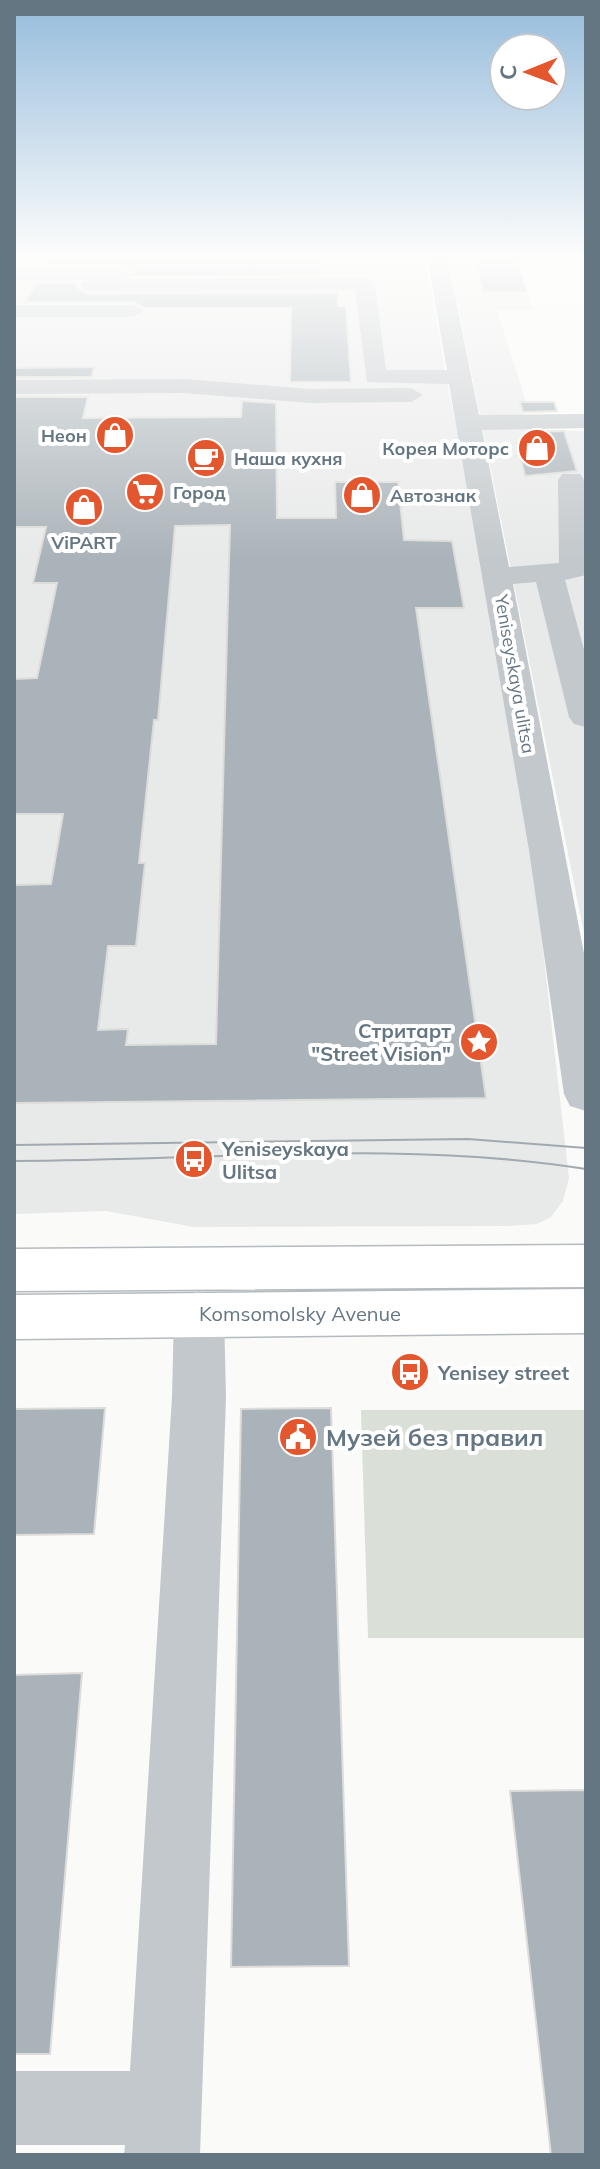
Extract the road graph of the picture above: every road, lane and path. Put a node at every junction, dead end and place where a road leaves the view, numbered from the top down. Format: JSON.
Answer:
{"nodes":[{"id":1,"x":373,"y":357,"type":"edge"},
{"id":2,"x":456,"y":357,"type":"edge"},
{"id":3,"x":462,"y":386,"type":"junction"},
{"id":4,"x":14,"y":387,"type":"edge"},
{"id":5,"x":310,"y":396,"type":"junction"},
{"id":6,"x":14,"y":406,"type":"edge"},
{"id":7,"x":586,"y":421,"type":"edge"},
{"id":8,"x":469,"y":423,"type":"junction"},
{"id":9,"x":571,"y":480,"type":"dead end"},
{"id":10,"x":549,"y":575,"type":"junction"},
{"id":11,"x":498,"y":576,"type":"junction"},
{"id":12,"x":586,"y":717,"type":"edge"},
{"id":13,"x":578,"y":996,"type":"edge"},
{"id":14,"x":586,"y":1094,"type":"edge"},
{"id":15,"x":586,"y":1266,"type":"edge"},
{"id":16,"x":14,"y":1270,"type":"edge"},
{"id":17,"x":586,"y":1311,"type":"edge"},
{"id":18,"x":199,"y":1313,"type":"junction"},
{"id":19,"x":14,"y":1317,"type":"edge"},
{"id":20,"x":14,"y":2108,"type":"edge"},
{"id":21,"x":163,"y":2131,"type":"edge"}],
"edges":[{"from":1,"to":3,"type":"street"},
{"from":2,"to":3,"type":"street","name":"Yeniseyskaya ulitsa"},
{"from":3,"to":5,"type":"street"},
{"from":3,"to":8,"type":"street","name":"Yeniseyskaya ulitsa"},
{"from":4,"to":5,"type":"street"},
{"from":5,"to":6,"type":"street"},
{"from":7,"to":8,"type":"street"},
{"from":8,"to":11,"type":"street","name":"Yeniseyskaya ulitsa"},
{"from":9,"to":10,"type":"street"},
{"from":10,"to":11,"type":"street"},
{"from":10,"to":12,"type":"street"},
{"from":11,"to":13,"type":"street","name":"Yeniseyskaya ulitsa"},
{"from":13,"to":14,"type":"street","name":"Yeniseyskaya ulitsa"},
{"from":15,"to":16,"type":"main road"},
{"from":17,"to":18,"type":"main road","name":"Komsomolsky Avenue"},
{"from":18,"to":19,"type":"main road","name":"Komsomolsky Avenue"},
{"from":18,"to":21,"type":"street"},
{"from":20,"to":21,"type":"street"}]}
